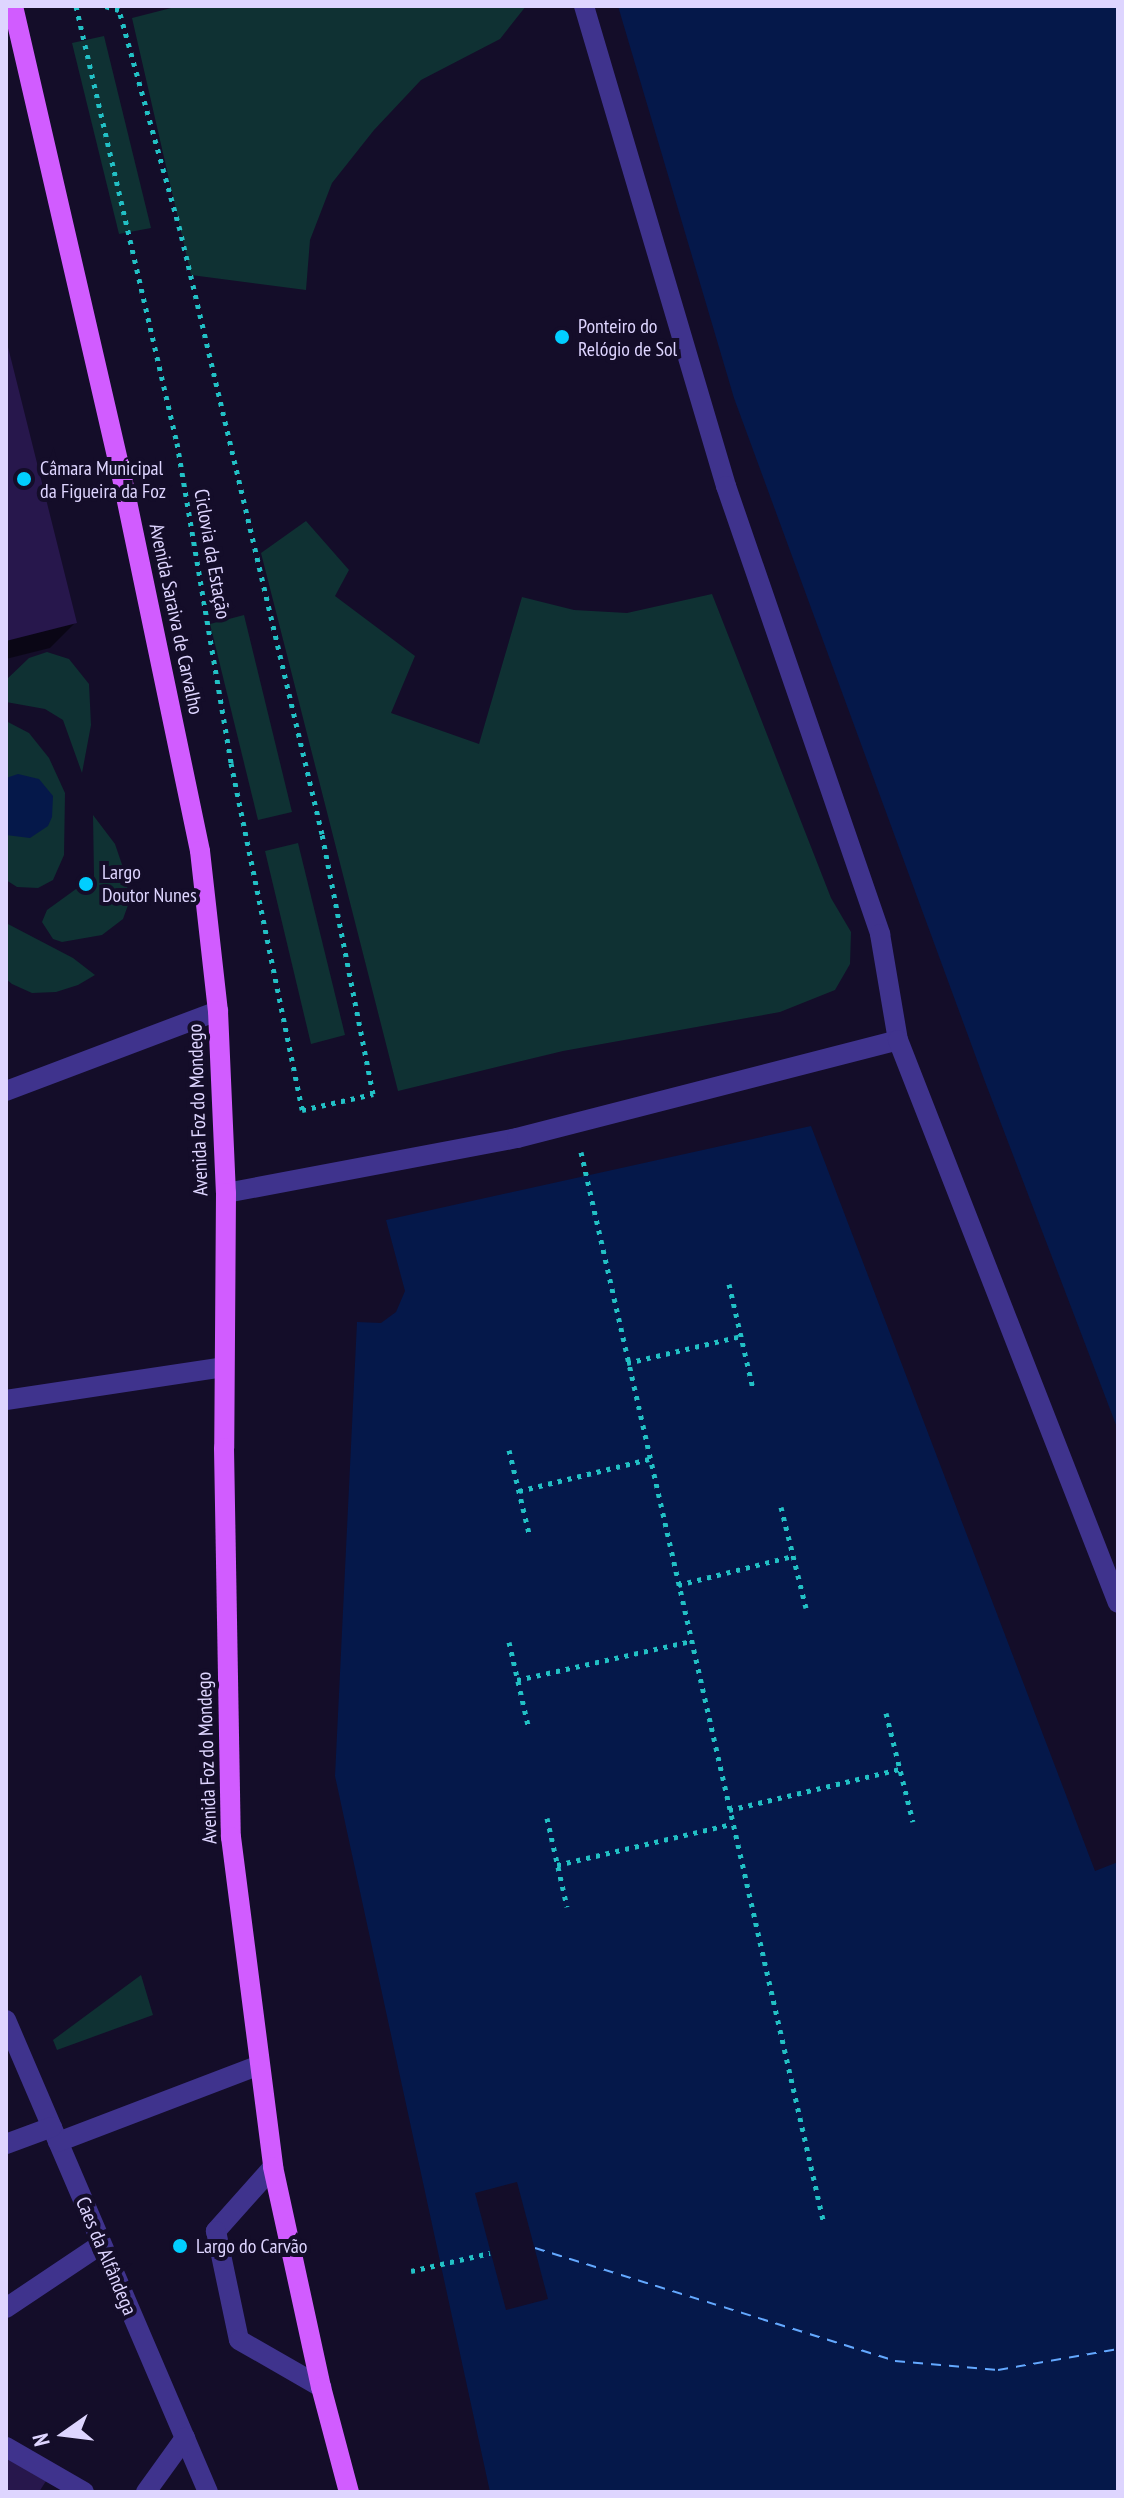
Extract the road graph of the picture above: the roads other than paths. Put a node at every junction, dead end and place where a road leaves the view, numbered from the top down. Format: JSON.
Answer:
{"nodes":[{"id":1,"x":13,"y":6,"type":"edge"},
{"id":2,"x":584,"y":6,"type":"edge"},
{"id":3,"x":218,"y":1011,"type":"junction"},
{"id":4,"x":898,"y":1040,"type":"junction"},
{"id":5,"x":6,"y":1091,"type":"edge"},
{"id":6,"x":226,"y":1193,"type":"junction"},
{"id":7,"x":224,"y":1367,"type":"junction"},
{"id":8,"x":6,"y":1400,"type":"edge"},
{"id":9,"x":1118,"y":1603,"type":"edge"},
{"id":10,"x":6,"y":2020,"type":"edge"},
{"id":11,"x":257,"y":2066,"type":"junction"},
{"id":12,"x":55,"y":2134,"type":"junction"},
{"id":13,"x":6,"y":2144,"type":"edge"},
{"id":14,"x":273,"y":2167,"type":"junction"},
{"id":15,"x":100,"y":2245,"type":"junction"},
{"id":16,"x":6,"y":2308,"type":"edge"},
{"id":17,"x":321,"y":2387,"type":"junction"},
{"id":18,"x":185,"y":2438,"type":"junction"},
{"id":19,"x":6,"y":2447,"type":"edge"},
{"id":20,"x":84,"y":2492,"type":"edge"},
{"id":21,"x":146,"y":2492,"type":"edge"},
{"id":22,"x":208,"y":2492,"type":"edge"},
{"id":23,"x":349,"y":2492,"type":"edge"}],
"edges":[{"from":1,"to":3,"type":"main road","name":"Avenida Saraiva de Carvalho"},
{"from":2,"to":4,"type":"street"},
{"from":3,"to":5,"type":"street"},
{"from":3,"to":6,"type":"main road","name":"Avenida Foz do Mondego"},
{"from":4,"to":6,"type":"street"},
{"from":4,"to":9,"type":"street"},
{"from":6,"to":7,"type":"main road","name":"Avenida Foz do Mondego"},
{"from":7,"to":8,"type":"street"},
{"from":7,"to":11,"type":"main road","name":"Avenida Foz do Mondego"},
{"from":10,"to":12,"type":"street","name":"Caes da Alfândega"},
{"from":11,"to":12,"type":"street"},
{"from":11,"to":14,"type":"main road","name":"Avenida Foz do Mondego"},
{"from":12,"to":13,"type":"street"},
{"from":12,"to":15,"type":"street","name":"Caes da Alfândega"},
{"from":14,"to":17,"type":"main road","name":"Avenida Foz do Mondego"},
{"from":14,"to":17,"type":"street"},
{"from":15,"to":16,"type":"street"},
{"from":15,"to":18,"type":"street","name":"Caes da Alfândega"},
{"from":17,"to":23,"type":"main road","name":"Avenida Foz do Mondego"},
{"from":18,"to":21,"type":"street"},
{"from":18,"to":22,"type":"street","name":"Caes da Alfândega"},
{"from":19,"to":20,"type":"street"}]}
